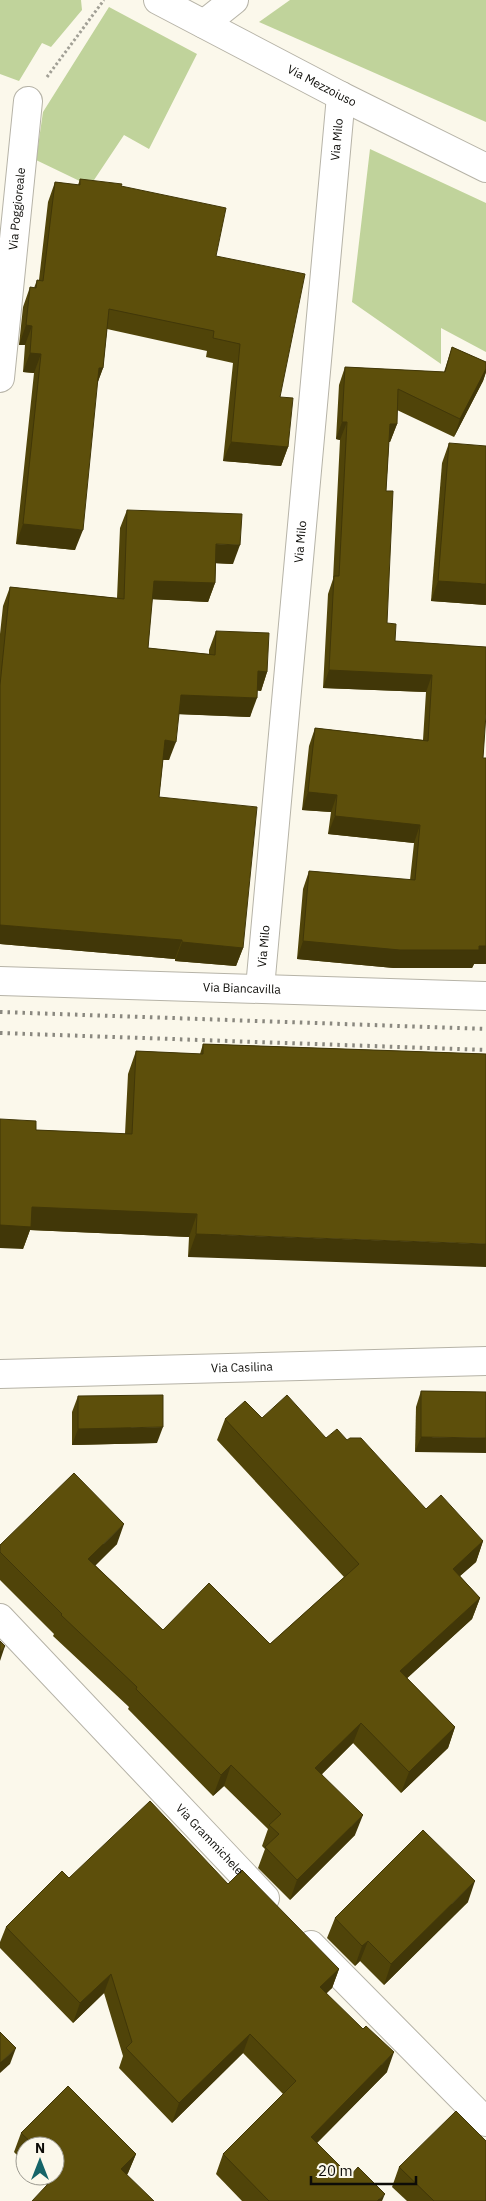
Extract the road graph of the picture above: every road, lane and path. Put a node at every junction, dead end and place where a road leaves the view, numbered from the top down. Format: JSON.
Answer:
{"nodes":[{"id":1,"x":104,"y":0,"type":"edge"},
{"id":2,"x":158,"y":0,"type":"edge"},
{"id":3,"x":234,"y":0,"type":"edge"},
{"id":4,"x":204,"y":24,"type":"junction"},
{"id":5,"x":341,"y":96,"type":"junction"},
{"id":6,"x":28,"y":101,"type":"joint"},
{"id":7,"x":486,"y":168,"type":"edge"},
{"id":8,"x":0,"y":378,"type":"edge"},
{"id":9,"x":0,"y":981,"type":"edge"},
{"id":10,"x":260,"y":988,"type":"junction"},
{"id":11,"x":486,"y":996,"type":"edge"},
{"id":12,"x":486,"y":1362,"type":"edge"},
{"id":13,"x":0,"y":1374,"type":"edge"},
{"id":14,"x":0,"y":1618,"type":"edge"},
{"id":15,"x":486,"y":2122,"type":"edge"}],
"edges":[{"from":1,"to":6,"type":"path"},
{"from":2,"to":4,"type":"street","name":"Via Mezzoiuso"},
{"from":3,"to":4,"type":"street"},
{"from":4,"to":5,"type":"street","name":"Via Mezzoiuso"},
{"from":5,"to":7,"type":"street","name":"Via Mezzoiuso"},
{"from":5,"to":10,"type":"street","name":"Via Milo"},
{"from":6,"to":8,"type":"street","name":"Via Poggioreale"},
{"from":9,"to":10,"type":"street","name":"Via Biancavilla"},
{"from":10,"to":11,"type":"street","name":"Via Biancavilla"},
{"from":12,"to":13,"type":"street","name":"Via Casilina"},
{"from":14,"to":15,"type":"street","name":"Via Grammichele"}]}
